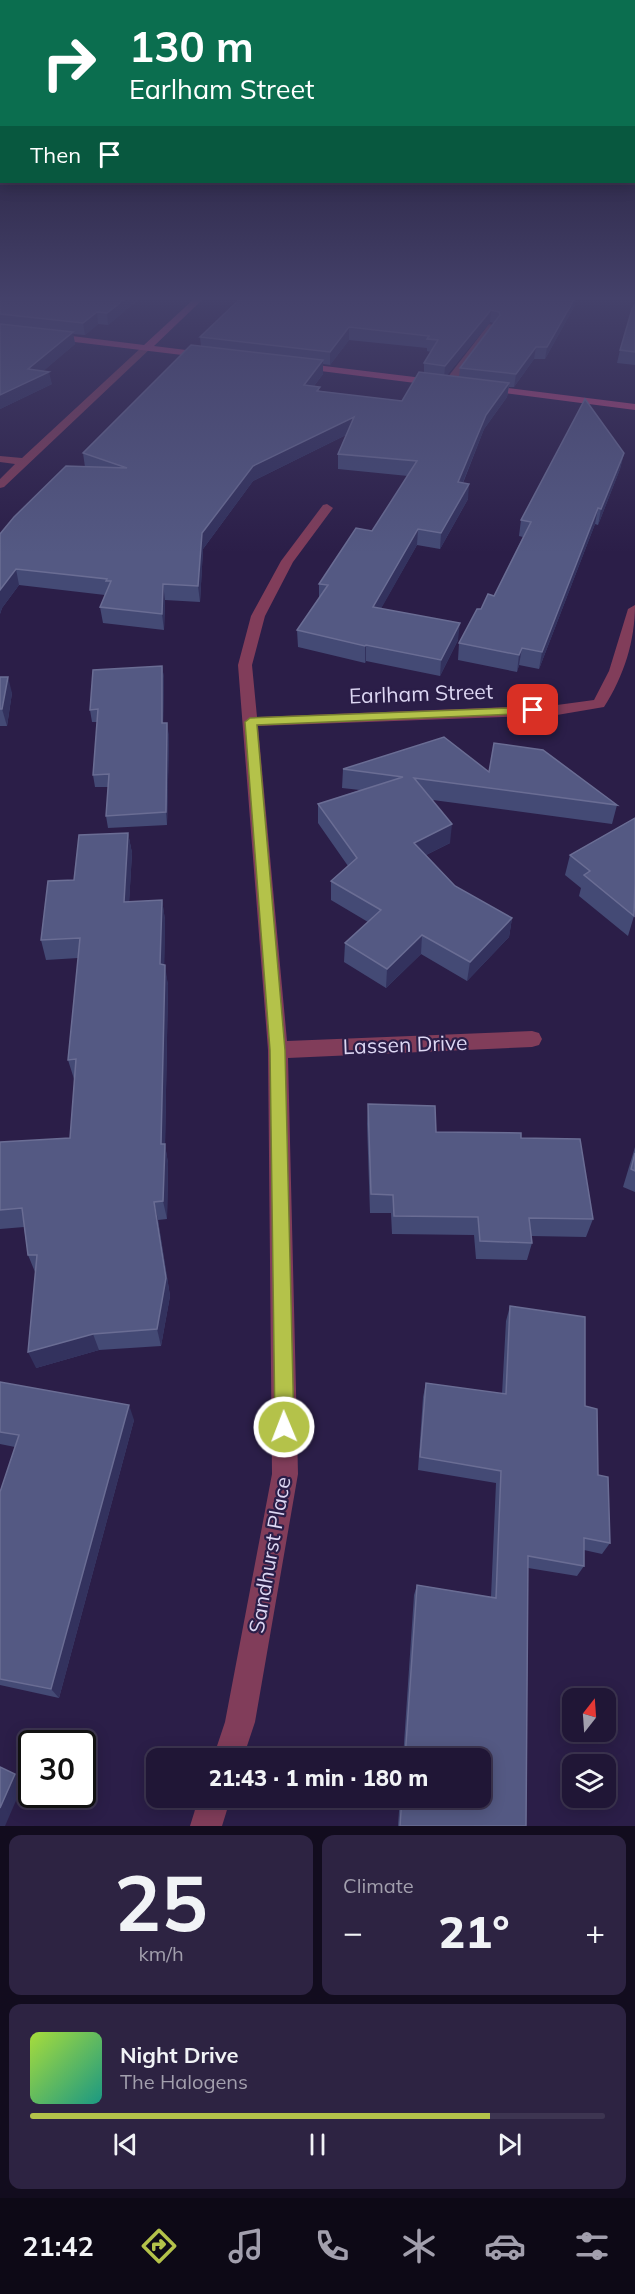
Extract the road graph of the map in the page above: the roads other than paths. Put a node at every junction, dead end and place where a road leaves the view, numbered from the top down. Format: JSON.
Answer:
{"nodes":[{"id":1,"x":108,"y":383,"type":"edge"},
{"id":2,"x":442,"y":383,"type":"edge"},
{"id":3,"x":448,"y":384,"type":"joint"},
{"id":4,"x":460,"y":385,"type":"edge"},
{"id":5,"x":471,"y":387,"type":"edge"},
{"id":6,"x":635,"y":406,"type":"edge"},
{"id":7,"x":0,"y":459,"type":"edge"},
{"id":8,"x":23,"y":462,"type":"junction"},
{"id":9,"x":0,"y":485,"type":"edge"},
{"id":10,"x":327,"y":508,"type":"dead end"},
{"id":11,"x":635,"y":609,"type":"edge"},
{"id":12,"x":250,"y":722,"type":"junction"},
{"id":13,"x":532,"y":1039,"type":"dead end"},
{"id":14,"x":278,"y":1050,"type":"junction"},
{"id":15,"x":231,"y":1748,"type":"edge"},
{"id":16,"x":212,"y":1808,"type":"edge"},
{"id":17,"x":206,"y":1826,"type":"edge"}],
"edges":[{"from":1,"to":8,"type":"street"},
{"from":2,"to":3,"type":"main road"},
{"from":3,"to":4,"type":"main road"},
{"from":5,"to":6,"type":"main road"},
{"from":7,"to":8,"type":"street"},
{"from":8,"to":9,"type":"street"},
{"from":10,"to":12,"type":"street","name":"Sandhurst Place"},
{"from":11,"to":12,"type":"street","name":"Earlham Street"},
{"from":12,"to":14,"type":"street","name":"Sandhurst Place"},
{"from":13,"to":14,"type":"street","name":"Lassen Drive"},
{"from":14,"to":15,"type":"street","name":"Sandhurst Place"},
{"from":16,"to":17,"type":"street"}]}
